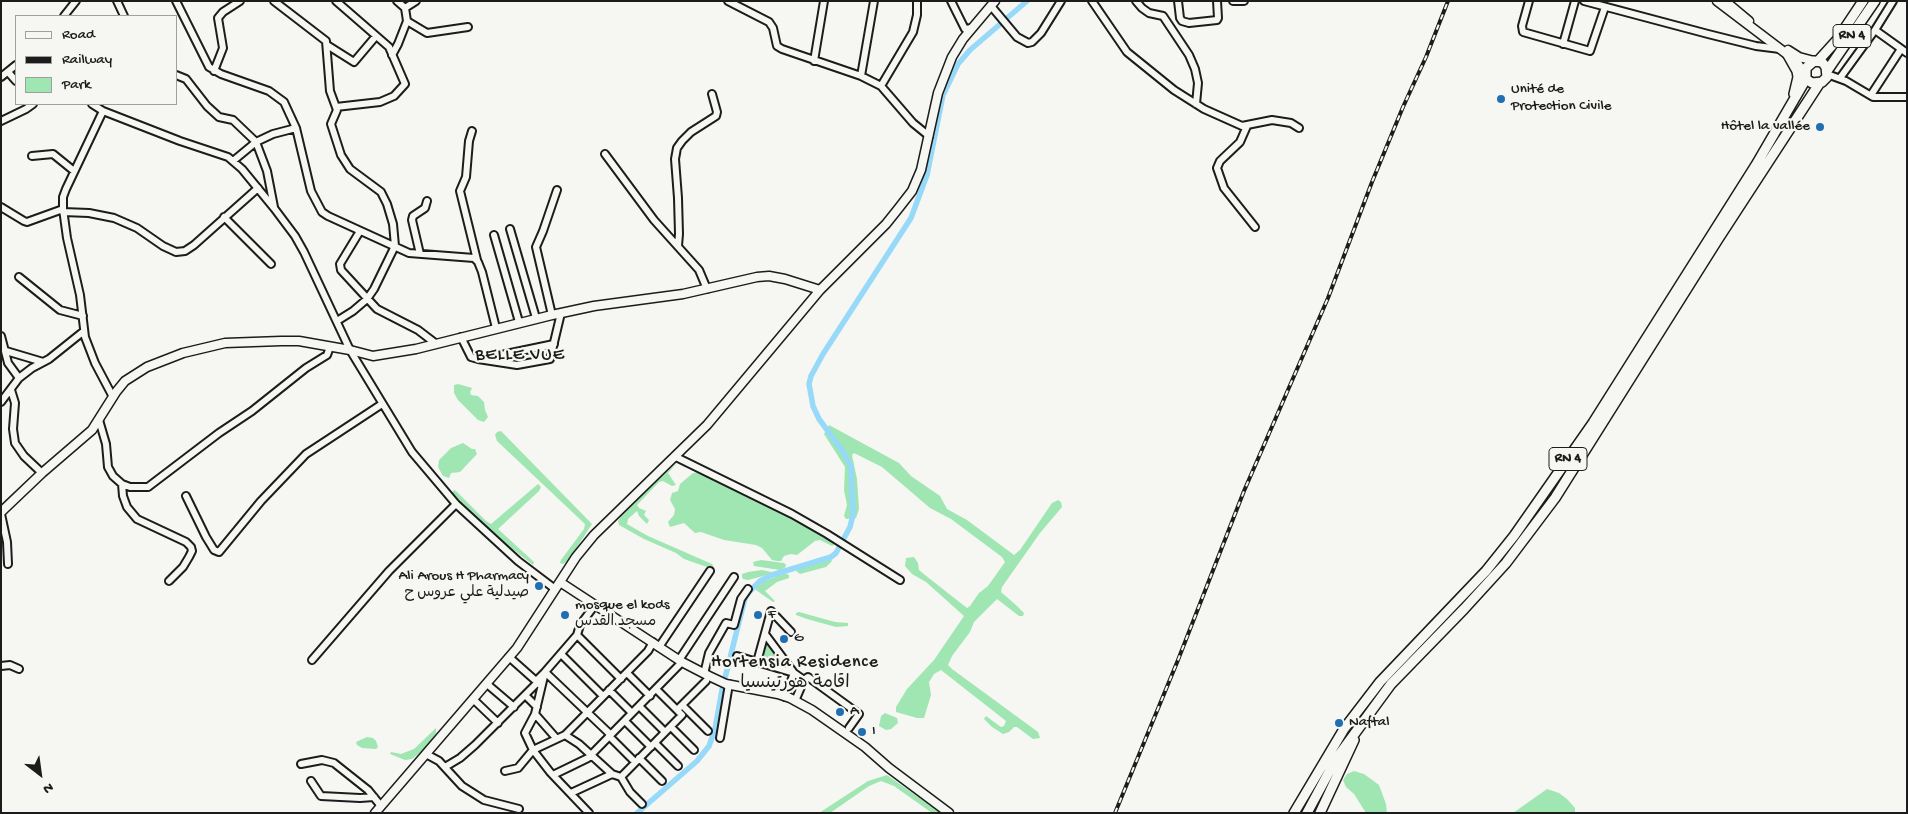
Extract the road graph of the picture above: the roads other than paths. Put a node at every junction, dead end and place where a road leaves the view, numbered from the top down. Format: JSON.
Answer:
{"nodes":[{"id":1,"x":76,"y":1,"type":"edge"},
{"id":2,"x":117,"y":1,"type":"edge"},
{"id":3,"x":176,"y":1,"type":"edge"},
{"id":4,"x":240,"y":1,"type":"edge"},
{"id":5,"x":274,"y":1,"type":"edge"},
{"id":6,"x":336,"y":1,"type":"edge"},
{"id":7,"x":397,"y":1,"type":"edge"},
{"id":8,"x":416,"y":1,"type":"edge"},
{"id":9,"x":729,"y":1,"type":"edge"},
{"id":10,"x":824,"y":1,"type":"edge"},
{"id":11,"x":874,"y":1,"type":"edge"},
{"id":12,"x":917,"y":1,"type":"edge"},
{"id":13,"x":951,"y":1,"type":"edge"},
{"id":14,"x":1061,"y":1,"type":"edge"},
{"id":15,"x":1092,"y":1,"type":"edge"},
{"id":16,"x":1136,"y":1,"type":"edge"},
{"id":17,"x":1178,"y":1,"type":"edge"},
{"id":18,"x":1217,"y":1,"type":"edge"},
{"id":19,"x":1233,"y":1,"type":"edge"},
{"id":20,"x":1244,"y":1,"type":"edge"},
{"id":21,"x":1529,"y":1,"type":"edge"},
{"id":22,"x":1575,"y":1,"type":"edge"},
{"id":23,"x":1584,"y":1,"type":"edge"},
{"id":24,"x":1717,"y":1,"type":"edge"},
{"id":25,"x":1726,"y":1,"type":"edge"},
{"id":26,"x":1863,"y":1,"type":"edge"},
{"id":27,"x":1876,"y":1,"type":"edge"},
{"id":28,"x":1893,"y":1,"type":"edge"},
{"id":29,"x":993,"y":4,"type":"edge"},
{"id":30,"x":1605,"y":7,"type":"junction"},
{"id":31,"x":405,"y":8,"type":"junction"},
{"id":32,"x":65,"y":15,"type":"edge"},
{"id":33,"x":124,"y":15,"type":"edge"},
{"id":34,"x":407,"y":21,"type":"junction"},
{"id":35,"x":468,"y":27,"type":"dead end"},
{"id":36,"x":972,"y":28,"type":"junction"},
{"id":37,"x":1875,"y":30,"type":"junction"},
{"id":38,"x":376,"y":36,"type":"junction"},
{"id":39,"x":1564,"y":44,"type":"junction"},
{"id":40,"x":327,"y":45,"type":"junction"},
{"id":41,"x":1904,"y":51,"type":"edge"},
{"id":42,"x":1784,"y":52,"type":"junction"},
{"id":43,"x":392,"y":55,"type":"junction"},
{"id":44,"x":814,"y":61,"type":"junction"},
{"id":45,"x":1816,"y":61,"type":"junction"},
{"id":46,"x":15,"y":66,"type":"edge"},
{"id":47,"x":214,"y":71,"type":"junction"},
{"id":48,"x":8,"y":72,"type":"junction"},
{"id":49,"x":1827,"y":72,"type":"junction"},
{"id":50,"x":178,"y":76,"type":"edge"},
{"id":51,"x":861,"y":76,"type":"junction"},
{"id":52,"x":1,"y":77,"type":"edge"},
{"id":53,"x":1805,"y":77,"type":"junction"},
{"id":54,"x":1840,"y":78,"type":"junction"},
{"id":55,"x":15,"y":80,"type":"edge"},
{"id":56,"x":1820,"y":84,"type":"junction"},
{"id":57,"x":881,"y":86,"type":"junction"},
{"id":58,"x":712,"y":94,"type":"dead end"},
{"id":59,"x":1870,"y":95,"type":"junction"},
{"id":60,"x":1906,"y":97,"type":"edge"},
{"id":61,"x":1196,"y":104,"type":"junction"},
{"id":62,"x":32,"y":105,"type":"edge"},
{"id":63,"x":94,"y":105,"type":"edge"},
{"id":64,"x":336,"y":107,"type":"junction"},
{"id":65,"x":103,"y":111,"type":"junction"},
{"id":66,"x":1788,"y":112,"type":"junction"},
{"id":67,"x":1,"y":121,"type":"edge"},
{"id":68,"x":1247,"y":126,"type":"junction"},
{"id":69,"x":296,"y":128,"type":"junction"},
{"id":70,"x":1299,"y":128,"type":"dead end"},
{"id":71,"x":472,"y":131,"type":"dead end"},
{"id":72,"x":929,"y":136,"type":"junction"},
{"id":73,"x":256,"y":142,"type":"junction"},
{"id":74,"x":605,"y":154,"type":"dead end"},
{"id":75,"x":32,"y":156,"type":"dead end"},
{"id":76,"x":233,"y":161,"type":"junction"},
{"id":77,"x":74,"y":171,"type":"junction"},
{"id":78,"x":258,"y":188,"type":"junction"},
{"id":79,"x":557,"y":190,"type":"dead end"},
{"id":80,"x":427,"y":200,"type":"dead end"},
{"id":81,"x":1,"y":207,"type":"edge"},
{"id":82,"x":274,"y":208,"type":"junction"},
{"id":83,"x":63,"y":211,"type":"junction"},
{"id":84,"x":224,"y":217,"type":"junction"},
{"id":85,"x":1256,"y":227,"type":"dead end"},
{"id":86,"x":510,"y":229,"type":"dead end"},
{"id":87,"x":360,"y":231,"type":"junction"},
{"id":88,"x":494,"y":234,"type":"dead end"},
{"id":89,"x":395,"y":246,"type":"junction"},
{"id":90,"x":678,"y":246,"type":"junction"},
{"id":91,"x":420,"y":254,"type":"junction"},
{"id":92,"x":477,"y":260,"type":"junction"},
{"id":93,"x":271,"y":264,"type":"dead end"},
{"id":94,"x":19,"y":277,"type":"dead end"},
{"id":95,"x":706,"y":289,"type":"junction"},
{"id":96,"x":820,"y":290,"type":"junction"},
{"id":97,"x":367,"y":299,"type":"junction"},
{"id":98,"x":561,"y":313,"type":"junction"},
{"id":99,"x":552,"y":315,"type":"junction"},
{"id":100,"x":83,"y":316,"type":"junction"},
{"id":101,"x":536,"y":318,"type":"junction"},
{"id":102,"x":337,"y":321,"type":"junction"},
{"id":103,"x":519,"y":322,"type":"junction"},
{"id":104,"x":496,"y":328,"type":"junction"},
{"id":105,"x":84,"y":331,"type":"junction"},
{"id":106,"x":1,"y":336,"type":"edge"},
{"id":107,"x":461,"y":337,"type":"junction"},
{"id":108,"x":435,"y":343,"type":"junction"},
{"id":109,"x":554,"y":344,"type":"junction"},
{"id":110,"x":330,"y":347,"type":"junction"},
{"id":111,"x":350,"y":350,"type":"junction"},
{"id":112,"x":6,"y":351,"type":"junction"},
{"id":113,"x":478,"y":359,"type":"junction"},
{"id":114,"x":43,"y":362,"type":"junction"},
{"id":115,"x":19,"y":378,"type":"junction"},
{"id":116,"x":11,"y":390,"type":"junction"},
{"id":117,"x":113,"y":397,"type":"junction"},
{"id":118,"x":1,"y":402,"type":"edge"},
{"id":119,"x":382,"y":404,"type":"junction"},
{"id":120,"x":99,"y":420,"type":"junction"},
{"id":121,"x":676,"y":457,"type":"junction"},
{"id":122,"x":42,"y":473,"type":"junction"},
{"id":123,"x":122,"y":484,"type":"junction"},
{"id":124,"x":186,"y":496,"type":"dead end"},
{"id":125,"x":456,"y":504,"type":"junction"},
{"id":126,"x":1,"y":513,"type":"edge"},
{"id":127,"x":8,"y":564,"type":"dead end"},
{"id":128,"x":710,"y":571,"type":"dead end"},
{"id":129,"x":734,"y":577,"type":"dead end"},
{"id":130,"x":900,"y":580,"type":"dead end"},
{"id":131,"x":169,"y":581,"type":"dead end"},
{"id":132,"x":557,"y":586,"type":"junction"},
{"id":133,"x":748,"y":589,"type":"dead end"},
{"id":134,"x":595,"y":605,"type":"junction"},
{"id":135,"x":580,"y":625,"type":"junction"},
{"id":136,"x":791,"y":632,"type":"dead end"},
{"id":137,"x":765,"y":634,"type":"junction"},
{"id":138,"x":577,"y":635,"type":"junction"},
{"id":139,"x":570,"y":643,"type":"junction"},
{"id":140,"x":656,"y":644,"type":"junction"},
{"id":141,"x":561,"y":654,"type":"junction"},
{"id":142,"x":737,"y":656,"type":"dead end"},
{"id":143,"x":509,"y":657,"type":"junction"},
{"id":144,"x":312,"y":660,"type":"dead end"},
{"id":145,"x":681,"y":661,"type":"junction"},
{"id":146,"x":757,"y":662,"type":"junction"},
{"id":147,"x":1,"y":666,"type":"edge"},
{"id":148,"x":19,"y":669,"type":"dead end"},
{"id":149,"x":545,"y":672,"type":"junction"},
{"id":150,"x":794,"y":672,"type":"junction"},
{"id":151,"x":627,"y":673,"type":"junction"},
{"id":152,"x":705,"y":677,"type":"junction"},
{"id":153,"x":621,"y":679,"type":"junction"},
{"id":154,"x":804,"y":680,"type":"junction"},
{"id":155,"x":538,"y":683,"type":"junction"},
{"id":156,"x":488,"y":684,"type":"junction"},
{"id":157,"x":729,"y":684,"type":"junction"},
{"id":158,"x":609,"y":690,"type":"junction"},
{"id":159,"x":656,"y":690,"type":"junction"},
{"id":160,"x":525,"y":695,"type":"junction"},
{"id":161,"x":603,"y":696,"type":"junction"},
{"id":162,"x":650,"y":696,"type":"junction"},
{"id":163,"x":785,"y":697,"type":"junction"},
{"id":164,"x":473,"y":699,"type":"junction"},
{"id":165,"x":795,"y":701,"type":"junction"},
{"id":166,"x":639,"y":706,"type":"junction"},
{"id":167,"x":514,"y":707,"type":"junction"},
{"id":168,"x":537,"y":707,"type":"junction"},
{"id":169,"x":682,"y":710,"type":"junction"},
{"id":170,"x":587,"y":712,"type":"junction"},
{"id":171,"x":632,"y":713,"type":"junction"},
{"id":172,"x":535,"y":714,"type":"junction"},
{"id":173,"x":1364,"y":719,"type":"junction"},
{"id":174,"x":625,"y":721,"type":"junction"},
{"id":175,"x":498,"y":724,"type":"junction"},
{"id":176,"x":671,"y":727,"type":"junction"},
{"id":177,"x":850,"y":728,"type":"dead end"},
{"id":178,"x":708,"y":731,"type":"dead end"},
{"id":179,"x":665,"y":732,"type":"junction"},
{"id":180,"x":565,"y":734,"type":"junction"},
{"id":181,"x":610,"y":735,"type":"junction"},
{"id":182,"x":556,"y":738,"type":"junction"},
{"id":183,"x":720,"y":738,"type":"dead end"},
{"id":184,"x":653,"y":745,"type":"junction"},
{"id":185,"x":533,"y":750,"type":"junction"},
{"id":186,"x":694,"y":750,"type":"dead end"},
{"id":187,"x":426,"y":754,"type":"junction"},
{"id":188,"x":591,"y":754,"type":"junction"},
{"id":189,"x":637,"y":760,"type":"junction"},
{"id":190,"x":302,"y":764,"type":"dead end"},
{"id":191,"x":678,"y":766,"type":"dead end"},
{"id":192,"x":445,"y":767,"type":"junction"},
{"id":193,"x":505,"y":771,"type":"dead end"},
{"id":194,"x":612,"y":774,"type":"junction"},
{"id":195,"x":553,"y":775,"type":"junction"},
{"id":196,"x":621,"y":777,"type":"junction"},
{"id":197,"x":311,"y":781,"type":"dead end"},
{"id":198,"x":662,"y":781,"type":"dead end"},
{"id":199,"x":571,"y":793,"type":"junction"},
{"id":200,"x":374,"y":796,"type":"junction"},
{"id":201,"x":642,"y":804,"type":"dead end"},
{"id":202,"x":519,"y":809,"type":"dead end"},
{"id":203,"x":378,"y":810,"type":"edge"},
{"id":204,"x":589,"y":813,"type":"edge"},
{"id":205,"x":949,"y":813,"type":"edge"},
{"id":206,"x":1293,"y":813,"type":"edge"},
{"id":207,"x":1307,"y":813,"type":"edge"},
{"id":208,"x":1320,"y":813,"type":"edge"}],
"edges":[{"from":1,"to":32,"type":"street"},
{"from":2,"to":33,"type":"street"},
{"from":3,"to":47,"type":"street"},
{"from":4,"to":47,"type":"street"},
{"from":5,"to":40,"type":"street"},
{"from":6,"to":38,"type":"street"},
{"from":7,"to":31,"type":"street"},
{"from":8,"to":31,"type":"street"},
{"from":9,"to":44,"type":"street"},
{"from":10,"to":44,"type":"street"},
{"from":11,"to":51,"type":"street"},
{"from":12,"to":57,"type":"street"},
{"from":13,"to":36,"type":"street"},
{"from":14,"to":29,"type":"street"},
{"from":15,"to":61,"type":"street"},
{"from":16,"to":61,"type":"street"},
{"from":17,"to":18,"type":"street"},
{"from":19,"to":20,"type":"street"},
{"from":21,"to":39,"type":"street"},
{"from":22,"to":39,"type":"street"},
{"from":23,"to":30,"type":"street"},
{"from":24,"to":42,"type":"main road"},
{"from":25,"to":45,"type":"main road"},
{"from":26,"to":45,"type":"highway","number":"RN 4"},
{"from":27,"to":49,"type":"highway","number":"RN 4"},
{"from":28,"to":37,"type":"street"},
{"from":29,"to":36,"type":"main road"},
{"from":30,"to":39,"type":"street"},
{"from":30,"to":42,"type":"street"},
{"from":31,"to":34,"type":"street"},
{"from":34,"to":35,"type":"street"},
{"from":34,"to":43,"type":"street"},
{"from":36,"to":72,"type":"main road"},
{"from":37,"to":41,"type":"street"},
{"from":37,"to":54,"type":"street"},
{"from":38,"to":40,"type":"street"},
{"from":38,"to":43,"type":"street"},
{"from":40,"to":64,"type":"street"},
{"from":41,"to":59,"type":"street"},
{"from":42,"to":53,"type":"main road"},
{"from":42,"to":66,"type":"highway"},
{"from":43,"to":64,"type":"street"},
{"from":44,"to":51,"type":"street"},
{"from":45,"to":49,"type":"highway"},
{"from":45,"to":53,"type":"highway"},
{"from":46,"to":48,"type":"street"},
{"from":47,"to":69,"type":"street"},
{"from":48,"to":52,"type":"street"},
{"from":48,"to":55,"type":"street"},
{"from":49,"to":54,"type":"street"},
{"from":49,"to":56,"type":"highway"},
{"from":50,"to":73,"type":"street"},
{"from":51,"to":57,"type":"street"},
{"from":53,"to":56,"type":"highway"},
{"from":53,"to":66,"type":"highway","number":"RN 4"},
{"from":54,"to":59,"type":"street"},
{"from":56,"to":173,"type":"highway","number":"RN 4"},
{"from":57,"to":72,"type":"street"},
{"from":58,"to":90,"type":"street"},
{"from":59,"to":60,"type":"street"},
{"from":61,"to":68,"type":"street"},
{"from":62,"to":67,"type":"street"},
{"from":63,"to":65,"type":"street"},
{"from":64,"to":89,"type":"street"},
{"from":65,"to":76,"type":"street"},
{"from":65,"to":77,"type":"street"},
{"from":66,"to":206,"type":"highway","number":"RN 4"},
{"from":68,"to":70,"type":"street"},
{"from":68,"to":85,"type":"street"},
{"from":69,"to":73,"type":"street"},
{"from":69,"to":87,"type":"street"},
{"from":71,"to":92,"type":"street"},
{"from":72,"to":96,"type":"main road"},
{"from":73,"to":76,"type":"street"},
{"from":73,"to":82,"type":"street"},
{"from":74,"to":90,"type":"street"},
{"from":75,"to":77,"type":"street"},
{"from":76,"to":78,"type":"street"},
{"from":77,"to":83,"type":"street"},
{"from":78,"to":82,"type":"street"},
{"from":78,"to":84,"type":"street"},
{"from":79,"to":99,"type":"street"},
{"from":80,"to":91,"type":"street"},
{"from":81,"to":83,"type":"street"},
{"from":82,"to":102,"type":"street"},
{"from":83,"to":84,"type":"street"},
{"from":83,"to":100,"type":"street"},
{"from":84,"to":93,"type":"street"},
{"from":86,"to":101,"type":"street"},
{"from":87,"to":89,"type":"street"},
{"from":87,"to":97,"type":"street"},
{"from":88,"to":103,"type":"street"},
{"from":89,"to":91,"type":"street"},
{"from":89,"to":97,"type":"street"},
{"from":90,"to":95,"type":"street"},
{"from":91,"to":92,"type":"street"},
{"from":92,"to":104,"type":"street"},
{"from":94,"to":100,"type":"street"},
{"from":95,"to":96,"type":"main road"},
{"from":95,"to":98,"type":"main road"},
{"from":96,"to":121,"type":"main road"},
{"from":97,"to":102,"type":"street"},
{"from":97,"to":108,"type":"street"},
{"from":98,"to":99,"type":"main road"},
{"from":98,"to":109,"type":"street"},
{"from":99,"to":101,"type":"main road"},
{"from":100,"to":105,"type":"street"},
{"from":101,"to":103,"type":"main road"},
{"from":102,"to":111,"type":"street"},
{"from":103,"to":104,"type":"main road"},
{"from":104,"to":107,"type":"main road"},
{"from":105,"to":114,"type":"street"},
{"from":105,"to":117,"type":"street"},
{"from":106,"to":112,"type":"street"},
{"from":107,"to":108,"type":"main road"},
{"from":107,"to":113,"type":"street"},
{"from":108,"to":111,"type":"main road"},
{"from":109,"to":113,"type":"street"},
{"from":109,"to":113,"type":"street"},
{"from":110,"to":111,"type":"main road"},
{"from":110,"to":117,"type":"main road"},
{"from":110,"to":123,"type":"street"},
{"from":111,"to":119,"type":"street"},
{"from":112,"to":114,"type":"street"},
{"from":112,"to":115,"type":"street"},
{"from":114,"to":115,"type":"street"},
{"from":115,"to":116,"type":"street"},
{"from":116,"to":118,"type":"street"},
{"from":116,"to":122,"type":"street"},
{"from":117,"to":120,"type":"main road"},
{"from":119,"to":124,"type":"street"},
{"from":119,"to":125,"type":"street"},
{"from":120,"to":122,"type":"main road"},
{"from":120,"to":123,"type":"street"},
{"from":121,"to":130,"type":"street"},
{"from":121,"to":132,"type":"main road"},
{"from":122,"to":126,"type":"main road"},
{"from":123,"to":131,"type":"street"},
{"from":125,"to":132,"type":"street"},
{"from":125,"to":144,"type":"street"},
{"from":126,"to":127,"type":"street"},
{"from":128,"to":140,"type":"street"},
{"from":129,"to":145,"type":"street"},
{"from":132,"to":134,"type":"main road"},
{"from":132,"to":143,"type":"main road"},
{"from":133,"to":152,"type":"street"},
{"from":134,"to":135,"type":"street"},
{"from":134,"to":140,"type":"main road"},
{"from":135,"to":138,"type":"street"},
{"from":135,"to":139,"type":"street"},
{"from":136,"to":137,"type":"street"},
{"from":137,"to":146,"type":"street"},
{"from":137,"to":150,"type":"street"},
{"from":138,"to":139,"type":"street"},
{"from":138,"to":153,"type":"street"},
{"from":139,"to":141,"type":"street"},
{"from":140,"to":145,"type":"main road"},
{"from":140,"to":151,"type":"street"},
{"from":141,"to":149,"type":"street"},
{"from":141,"to":161,"type":"street"},
{"from":142,"to":146,"type":"street"},
{"from":143,"to":155,"type":"street"},
{"from":143,"to":156,"type":"main road"},
{"from":145,"to":152,"type":"main road"},
{"from":145,"to":159,"type":"street"},
{"from":146,"to":150,"type":"street"},
{"from":147,"to":148,"type":"street"},
{"from":149,"to":155,"type":"street"},
{"from":149,"to":170,"type":"street"},
{"from":150,"to":154,"type":"street"},
{"from":150,"to":163,"type":"street"},
{"from":151,"to":153,"type":"street"},
{"from":151,"to":162,"type":"street"},
{"from":152,"to":157,"type":"main road"},
{"from":152,"to":169,"type":"street"},
{"from":153,"to":158,"type":"street"},
{"from":154,"to":165,"type":"street"},
{"from":154,"to":177,"type":"street"},
{"from":155,"to":160,"type":"street"},
{"from":155,"to":168,"type":"street"},
{"from":156,"to":164,"type":"main road"},
{"from":156,"to":167,"type":"street"},
{"from":157,"to":163,"type":"main road"},
{"from":157,"to":183,"type":"street"},
{"from":158,"to":161,"type":"street"},
{"from":158,"to":171,"type":"street"},
{"from":159,"to":162,"type":"street"},
{"from":159,"to":169,"type":"street"},
{"from":160,"to":167,"type":"street"},
{"from":160,"to":168,"type":"street"},
{"from":161,"to":170,"type":"street"},
{"from":162,"to":166,"type":"street"},
{"from":163,"to":165,"type":"main road"},
{"from":164,"to":175,"type":"street"},
{"from":164,"to":187,"type":"main road"},
{"from":165,"to":205,"type":"main road"},
{"from":166,"to":171,"type":"street"},
{"from":166,"to":179,"type":"street"},
{"from":167,"to":175,"type":"street"},
{"from":168,"to":172,"type":"street"},
{"from":169,"to":176,"type":"street"},
{"from":169,"to":178,"type":"street"},
{"from":170,"to":180,"type":"street"},
{"from":170,"to":181,"type":"street"},
{"from":171,"to":174,"type":"street"},
{"from":172,"to":182,"type":"street"},
{"from":172,"to":185,"type":"street"},
{"from":173,"to":207,"type":"highway","number":"RN 4"},
{"from":173,"to":208,"type":"highway","number":"RN 4"},
{"from":174,"to":181,"type":"street"},
{"from":174,"to":184,"type":"street"},
{"from":175,"to":192,"type":"street"},
{"from":176,"to":179,"type":"street"},
{"from":176,"to":186,"type":"street"},
{"from":179,"to":184,"type":"street"},
{"from":180,"to":182,"type":"street"},
{"from":180,"to":188,"type":"street"},
{"from":181,"to":188,"type":"street"},
{"from":181,"to":189,"type":"street"},
{"from":182,"to":185,"type":"street"},
{"from":184,"to":189,"type":"street"},
{"from":184,"to":191,"type":"street"},
{"from":185,"to":193,"type":"street"},
{"from":185,"to":195,"type":"street"},
{"from":187,"to":192,"type":"street"},
{"from":187,"to":203,"type":"main road"},
{"from":188,"to":194,"type":"street"},
{"from":188,"to":195,"type":"street"},
{"from":189,"to":196,"type":"street"},
{"from":189,"to":198,"type":"street"},
{"from":190,"to":200,"type":"street"},
{"from":192,"to":202,"type":"street"},
{"from":194,"to":196,"type":"street"},
{"from":194,"to":199,"type":"street"},
{"from":195,"to":199,"type":"street"},
{"from":196,"to":201,"type":"street"},
{"from":197,"to":200,"type":"street"},
{"from":199,"to":204,"type":"street"},
{"from":200,"to":203,"type":"street"}]}
